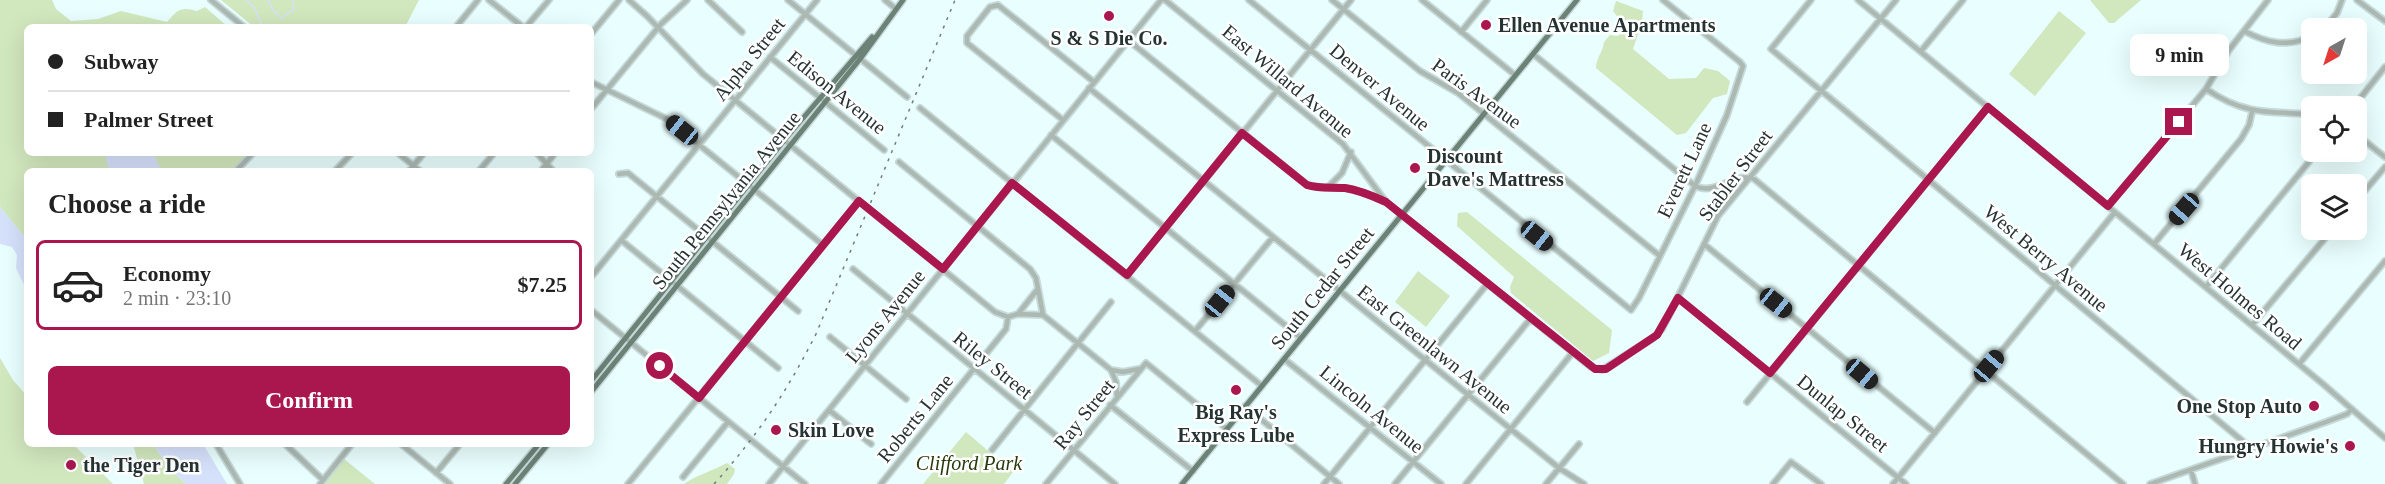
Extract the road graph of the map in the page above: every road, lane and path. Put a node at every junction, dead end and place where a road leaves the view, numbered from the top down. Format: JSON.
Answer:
{"nodes":[{"id":1,"x":211,"y":0,"type":"edge"},
{"id":2,"x":478,"y":0,"type":"edge"},
{"id":3,"x":489,"y":0,"type":"edge"},
{"id":4,"x":549,"y":0,"type":"edge"},
{"id":5,"x":619,"y":0,"type":"edge"},
{"id":6,"x":629,"y":0,"type":"edge"},
{"id":7,"x":687,"y":0,"type":"edge"},
{"id":8,"x":708,"y":0,"type":"edge"},
{"id":9,"x":788,"y":0,"type":"edge"},
{"id":10,"x":817,"y":0,"type":"edge"},
{"id":11,"x":885,"y":0,"type":"edge"},
{"id":12,"x":903,"y":0,"type":"edge"},
{"id":13,"x":1161,"y":0,"type":"edge"},
{"id":14,"x":1165,"y":0,"type":"edge"},
{"id":15,"x":1249,"y":0,"type":"edge"},
{"id":16,"x":1332,"y":0,"type":"edge"},
{"id":17,"x":1351,"y":0,"type":"edge"},
{"id":18,"x":1422,"y":0,"type":"edge"},
{"id":19,"x":1487,"y":0,"type":"edge"},
{"id":20,"x":1576,"y":0,"type":"edge"},
{"id":21,"x":1663,"y":0,"type":"edge"},
{"id":22,"x":1810,"y":0,"type":"edge"},
{"id":23,"x":1858,"y":0,"type":"edge"},
{"id":24,"x":1896,"y":0,"type":"edge"},
{"id":25,"x":1963,"y":0,"type":"edge"},
{"id":26,"x":2268,"y":0,"type":"edge"},
{"id":27,"x":2342,"y":0,"type":"edge"},
{"id":28,"x":2357,"y":0,"type":"edge"},
{"id":29,"x":896,"y":9,"type":"junction"},
{"id":30,"x":1343,"y":9,"type":"junction"},
{"id":31,"x":806,"y":14,"type":"junction"},
{"id":32,"x":2333,"y":18,"type":"edge"},
{"id":33,"x":1880,"y":19,"type":"junction"},
{"id":34,"x":2385,"y":21,"type":"edge"},
{"id":35,"x":240,"y":24,"type":"edge"},
{"id":36,"x":458,"y":24,"type":"edge"},
{"id":37,"x":521,"y":24,"type":"edge"},
{"id":38,"x":528,"y":24,"type":"edge"},
{"id":39,"x":883,"y":25,"type":"junction"},
{"id":40,"x":658,"y":27,"type":"junction"},
{"id":41,"x":594,"y":30,"type":"edge"},
{"id":42,"x":2244,"y":31,"type":"junction"},
{"id":43,"x":742,"y":32,"type":"dead end"},
{"id":44,"x":1461,"y":32,"type":"junction"},
{"id":45,"x":1128,"y":40,"type":"junction"},
{"id":46,"x":2301,"y":40,"type":"edge"},
{"id":47,"x":1311,"y":50,"type":"junction"},
{"id":48,"x":1921,"y":51,"type":"junction"},
{"id":49,"x":855,"y":54,"type":"junction"},
{"id":50,"x":1533,"y":54,"type":"junction"},
{"id":51,"x":770,"y":57,"type":"junction"},
{"id":52,"x":860,"y":59,"type":"junction"},
{"id":53,"x":2385,"y":67,"type":"edge"},
{"id":54,"x":1515,"y":75,"type":"junction"},
{"id":55,"x":1094,"y":82,"type":"junction"},
{"id":56,"x":594,"y":83,"type":"edge"},
{"id":57,"x":1089,"y":88,"type":"junction"},
{"id":58,"x":607,"y":89,"type":"junction"},
{"id":59,"x":2206,"y":89,"type":"junction"},
{"id":60,"x":1821,"y":90,"type":"junction"},
{"id":61,"x":1278,"y":91,"type":"junction"},
{"id":62,"x":2362,"y":96,"type":"edge"},
{"id":63,"x":907,"y":97,"type":"dead end"},
{"id":64,"x":820,"y":98,"type":"junction"},
{"id":65,"x":735,"y":100,"type":"junction"},
{"id":66,"x":825,"y":102,"type":"junction"},
{"id":67,"x":594,"y":105,"type":"edge"},
{"id":68,"x":1988,"y":107,"type":"junction"},
{"id":69,"x":920,"y":108,"type":"dead end"},
{"id":70,"x":2252,"y":112,"type":"junction"},
{"id":71,"x":1483,"y":114,"type":"junction"},
{"id":72,"x":2301,"y":114,"type":"edge"},
{"id":73,"x":1063,"y":120,"type":"junction"},
{"id":74,"x":1242,"y":133,"type":"junction"},
{"id":75,"x":1051,"y":135,"type":"junction"},
{"id":76,"x":788,"y":142,"type":"junction"},
{"id":77,"x":2367,"y":143,"type":"edge"},
{"id":78,"x":699,"y":145,"type":"junction"},
{"id":79,"x":884,"y":150,"type":"dead end"},
{"id":80,"x":1351,"y":153,"type":"junction"},
{"id":81,"x":250,"y":156,"type":"edge"},
{"id":82,"x":349,"y":156,"type":"edge"},
{"id":83,"x":402,"y":156,"type":"edge"},
{"id":84,"x":422,"y":156,"type":"edge"},
{"id":85,"x":492,"y":156,"type":"edge"},
{"id":86,"x":539,"y":156,"type":"edge"},
{"id":87,"x":553,"y":156,"type":"edge"},
{"id":88,"x":2385,"y":157,"type":"edge"},
{"id":89,"x":1445,"y":161,"type":"junction"},
{"id":90,"x":898,"y":162,"type":"dead end"},
{"id":91,"x":2309,"y":162,"type":"edge"},
{"id":92,"x":546,"y":164,"type":"junction"},
{"id":93,"x":414,"y":166,"type":"junction"},
{"id":94,"x":239,"y":168,"type":"edge"},
{"id":95,"x":338,"y":168,"type":"edge"},
{"id":96,"x":416,"y":168,"type":"edge"},
{"id":97,"x":482,"y":168,"type":"edge"},
{"id":98,"x":543,"y":168,"type":"edge"},
{"id":99,"x":550,"y":168,"type":"edge"},
{"id":100,"x":2385,"y":168,"type":"edge"},
{"id":101,"x":619,"y":174,"type":"dead end"},
{"id":102,"x":1750,"y":177,"type":"junction"},
{"id":103,"x":1928,"y":179,"type":"junction"},
{"id":104,"x":1204,"y":181,"type":"junction"},
{"id":105,"x":1012,"y":183,"type":"junction"},
{"id":106,"x":1695,"y":186,"type":"junction"},
{"id":107,"x":751,"y":187,"type":"junction"},
{"id":108,"x":1328,"y":188,"type":"junction"},
{"id":109,"x":2367,"y":188,"type":"edge"},
{"id":110,"x":657,"y":196,"type":"junction"},
{"id":111,"x":859,"y":201,"type":"junction"},
{"id":112,"x":1386,"y":202,"type":"junction"},
{"id":113,"x":2108,"y":206,"type":"junction"},
{"id":114,"x":2115,"y":212,"type":"junction"},
{"id":115,"x":1402,"y":215,"type":"junction"},
{"id":116,"x":977,"y":226,"type":"junction"},
{"id":117,"x":1165,"y":228,"type":"junction"},
{"id":118,"x":707,"y":236,"type":"junction"},
{"id":119,"x":1272,"y":237,"type":"junction"},
{"id":120,"x":621,"y":240,"type":"junction"},
{"id":121,"x":2324,"y":240,"type":"edge"},
{"id":122,"x":712,"y":241,"type":"junction"},
{"id":123,"x":1704,"y":244,"type":"junction"},
{"id":124,"x":2154,"y":244,"type":"junction"},
{"id":125,"x":823,"y":245,"type":"junction"},
{"id":126,"x":1660,"y":256,"type":"junction"},
{"id":127,"x":2385,"y":261,"type":"edge"},
{"id":128,"x":1859,"y":265,"type":"junction"},
{"id":129,"x":853,"y":269,"type":"dead end"},
{"id":130,"x":943,"y":269,"type":"junction"},
{"id":131,"x":594,"y":273,"type":"edge"},
{"id":132,"x":1127,"y":275,"type":"junction"},
{"id":133,"x":674,"y":282,"type":"junction"},
{"id":134,"x":1234,"y":284,"type":"junction"},
{"id":135,"x":1488,"y":284,"type":"junction"},
{"id":136,"x":2055,"y":285,"type":"junction"},
{"id":137,"x":2206,"y":287,"type":"junction"},
{"id":138,"x":1037,"y":290,"type":"junction"},
{"id":139,"x":1339,"y":291,"type":"junction"},
{"id":140,"x":781,"y":297,"type":"junction"},
{"id":141,"x":1678,"y":298,"type":"junction"},
{"id":142,"x":1112,"y":302,"type":"dead end"},
{"id":143,"x":1631,"y":310,"type":"joint"},
{"id":144,"x":798,"y":311,"type":"dead end"},
{"id":145,"x":594,"y":312,"type":"edge"},
{"id":146,"x":906,"y":313,"type":"junction"},
{"id":147,"x":1018,"y":314,"type":"junction"},
{"id":148,"x":1043,"y":315,"type":"junction"},
{"id":149,"x":1008,"y":316,"type":"junction"},
{"id":150,"x":1531,"y":318,"type":"junction"},
{"id":151,"x":2252,"y":326,"type":"junction"},
{"id":152,"x":1807,"y":328,"type":"junction"},
{"id":153,"x":1196,"y":331,"type":"junction"},
{"id":154,"x":830,"y":337,"type":"dead end"},
{"id":155,"x":626,"y":338,"type":"junction"},
{"id":156,"x":1301,"y":338,"type":"junction"},
{"id":157,"x":745,"y":341,"type":"junction"},
{"id":158,"x":631,"y":343,"type":"junction"},
{"id":159,"x":1078,"y":343,"type":"junction"},
{"id":160,"x":1573,"y":352,"type":"junction"},
{"id":161,"x":1284,"y":359,"type":"junction"},
{"id":162,"x":1426,"y":360,"type":"junction"},
{"id":163,"x":2299,"y":364,"type":"junction"},
{"id":164,"x":865,"y":365,"type":"junction"},
{"id":165,"x":778,"y":368,"type":"dead end"},
{"id":166,"x":974,"y":369,"type":"junction"},
{"id":167,"x":1139,"y":369,"type":"junction"},
{"id":168,"x":1606,"y":369,"type":"joint"},
{"id":169,"x":1111,"y":370,"type":"junction"},
{"id":170,"x":1986,"y":370,"type":"junction"},
{"id":171,"x":1770,"y":373,"type":"junction"},
{"id":172,"x":594,"y":377,"type":"edge"},
{"id":173,"x":1262,"y":386,"type":"junction"},
{"id":174,"x":594,"y":388,"type":"edge"},
{"id":175,"x":1468,"y":394,"type":"junction"},
{"id":176,"x":1117,"y":396,"type":"junction"},
{"id":177,"x":699,"y":398,"type":"junction"},
{"id":178,"x":906,"y":399,"type":"dead end"},
{"id":179,"x":1747,"y":402,"type":"dead end"},
{"id":180,"x":1110,"y":405,"type":"junction"},
{"id":181,"x":1245,"y":406,"type":"junction"},
{"id":182,"x":2352,"y":409,"type":"junction"},
{"id":183,"x":829,"y":410,"type":"junction"},
{"id":184,"x":1024,"y":410,"type":"junction"},
{"id":185,"x":728,"y":422,"type":"junction"},
{"id":186,"x":1370,"y":428,"type":"junction"},
{"id":187,"x":1227,"y":429,"type":"junction"},
{"id":188,"x":1511,"y":429,"type":"junction"},
{"id":189,"x":1935,"y":433,"type":"junction"},
{"id":190,"x":2385,"y":438,"type":"edge"},
{"id":191,"x":871,"y":444,"type":"dead end"},
{"id":192,"x":1579,"y":444,"type":"dead end"},
{"id":193,"x":218,"y":447,"type":"edge"},
{"id":194,"x":288,"y":447,"type":"edge"},
{"id":195,"x":350,"y":447,"type":"edge"},
{"id":196,"x":405,"y":447,"type":"edge"},
{"id":197,"x":458,"y":447,"type":"edge"},
{"id":198,"x":537,"y":447,"type":"edge"},
{"id":199,"x":546,"y":447,"type":"edge"},
{"id":200,"x":2251,"y":448,"type":"junction"},
{"id":201,"x":992,"y":450,"type":"dead end"},
{"id":202,"x":1074,"y":450,"type":"junction"},
{"id":203,"x":1413,"y":462,"type":"junction"},
{"id":204,"x":783,"y":466,"type":"junction"},
{"id":205,"x":1559,"y":468,"type":"junction"},
{"id":206,"x":2191,"y":470,"type":"junction"},
{"id":207,"x":1193,"y":471,"type":"junction"},
{"id":208,"x":436,"y":473,"type":"junction"},
{"id":209,"x":683,"y":477,"type":"dead end"},
{"id":210,"x":1330,"y":477,"type":"junction"},
{"id":211,"x":1898,"y":478,"type":"junction"},
{"id":212,"x":321,"y":482,"type":"edge"},
{"id":213,"x":240,"y":484,"type":"edge"},
{"id":214,"x":450,"y":484,"type":"edge"},
{"id":215,"x":506,"y":484,"type":"edge"},
{"id":216,"x":515,"y":484,"type":"edge"},
{"id":217,"x":628,"y":484,"type":"edge"},
{"id":218,"x":769,"y":484,"type":"edge"},
{"id":219,"x":805,"y":484,"type":"edge"},
{"id":220,"x":881,"y":484,"type":"edge"},
{"id":221,"x":1046,"y":484,"type":"edge"},
{"id":222,"x":1115,"y":484,"type":"edge"},
{"id":223,"x":1182,"y":484,"type":"edge"},
{"id":224,"x":1324,"y":484,"type":"edge"},
{"id":225,"x":1339,"y":484,"type":"edge"},
{"id":226,"x":1395,"y":484,"type":"edge"},
{"id":227,"x":1441,"y":484,"type":"edge"},
{"id":228,"x":1466,"y":484,"type":"edge"},
{"id":229,"x":1546,"y":484,"type":"edge"},
{"id":230,"x":1584,"y":484,"type":"edge"},
{"id":231,"x":1773,"y":484,"type":"edge"},
{"id":232,"x":1821,"y":484,"type":"edge"},
{"id":233,"x":1893,"y":484,"type":"edge"},
{"id":234,"x":1906,"y":484,"type":"edge"},
{"id":235,"x":2124,"y":484,"type":"edge"},
{"id":236,"x":2150,"y":484,"type":"edge"},
{"id":237,"x":2195,"y":484,"type":"edge"}],
"edges":[{"from":1,"to":35,"type":"street"},
{"from":2,"to":36,"type":"street"},
{"from":3,"to":37,"type":"street"},
{"from":4,"to":38,"type":"street"},
{"from":5,"to":41,"type":"street"},
{"from":6,"to":40,"type":"street"},
{"from":7,"to":40,"type":"street"},
{"from":8,"to":43,"type":"street"},
{"from":9,"to":31,"type":"street"},
{"from":10,"to":31,"type":"street","name":"Alpha Street"},
{"from":11,"to":29,"type":"street"},
{"from":12,"to":29,"type":"main road","name":"South Pennsylvania Avenue"},
{"from":13,"to":45,"type":"street","name":"Lyons Avenue"},
{"from":14,"to":61,"type":"street","name":"East Willard Avenue"},
{"from":15,"to":47,"type":"street","name":"Denver Avenue"},
{"from":16,"to":30,"type":"street","name":"Paris Avenue"},
{"from":17,"to":30,"type":"street"},
{"from":18,"to":44,"type":"street"},
{"from":19,"to":44,"type":"street"},
{"from":20,"to":50,"type":"main road","name":"South Cedar Street"},
{"from":21,"to":106,"type":"street","name":"Everett Lane"},
{"from":22,"to":60,"type":"street","name":"West Berry Avenue"},
{"from":23,"to":33,"type":"street","name":"West Holmes Road"},
{"from":24,"to":33,"type":"street","name":"Stabler Street"},
{"from":25,"to":48,"type":"street"},
{"from":26,"to":42,"type":"street"},
{"from":27,"to":32,"type":"street"},
{"from":28,"to":34,"type":"street"},
{"from":29,"to":39,"type":"main road","name":"South Pennsylvania Avenue"},
{"from":30,"to":47,"type":"street"},
{"from":30,"to":71,"type":"street","name":"Paris Avenue"},
{"from":31,"to":49,"type":"street"},
{"from":31,"to":51,"type":"street","name":"Alpha Street"},
{"from":33,"to":48,"type":"street","name":"West Holmes Road"},
{"from":33,"to":60,"type":"street","name":"Stabler Street"},
{"from":39,"to":49,"type":"main road","name":"South Pennsylvania Avenue"},
{"from":39,"to":52,"type":"main road","name":"South Pennsylvania Avenue"},
{"from":40,"to":58,"type":"street"},
{"from":40,"to":65,"type":"street"},
{"from":42,"to":46,"type":"street"},
{"from":42,"to":59,"type":"street"},
{"from":44,"to":54,"type":"street"},
{"from":45,"to":55,"type":"street","name":"Lyons Avenue"},
{"from":45,"to":74,"type":"street"},
{"from":47,"to":61,"type":"street"},
{"from":47,"to":89,"type":"street","name":"Denver Avenue"},
{"from":48,"to":68,"type":"street","name":"West Holmes Road"},
{"from":49,"to":52,"type":"street"},
{"from":49,"to":64,"type":"main road","name":"South Pennsylvania Avenue"},
{"from":50,"to":54,"type":"main road","name":"South Cedar Street"},
{"from":50,"to":106,"type":"street"},
{"from":51,"to":64,"type":"street","name":"Edison Avenue"},
{"from":51,"to":65,"type":"street","name":"Alpha Street"},
{"from":52,"to":63,"type":"street"},
{"from":52,"to":66,"type":"main road","name":"South Pennsylvania Avenue"},
{"from":53,"to":62,"type":"street"},
{"from":54,"to":71,"type":"main road","name":"South Cedar Street"},
{"from":55,"to":57,"type":"street","name":"Lyons Avenue"},
{"from":55,"to":73,"type":"street"},
{"from":56,"to":58,"type":"street"},
{"from":57,"to":73,"type":"street","name":"Lyons Avenue"},
{"from":57,"to":104,"type":"street","name":"East Greenlawn Avenue"},
{"from":58,"to":67,"type":"street"},
{"from":58,"to":78,"type":"street"},
{"from":59,"to":70,"type":"street"},
{"from":59,"to":113,"type":"street"},
{"from":60,"to":102,"type":"street","name":"Stabler Street"},
{"from":60,"to":103,"type":"street","name":"West Berry Avenue"},
{"from":61,"to":74,"type":"street"},
{"from":61,"to":80,"type":"street","name":"East Willard Avenue"},
{"from":64,"to":66,"type":"street","name":"Edison Avenue"},
{"from":64,"to":76,"type":"main road","name":"South Pennsylvania Avenue"},
{"from":65,"to":76,"type":"street"},
{"from":65,"to":78,"type":"street","name":"Alpha Street"},
{"from":66,"to":76,"type":"main road","name":"South Pennsylvania Avenue"},
{"from":66,"to":79,"type":"street","name":"Edison Avenue"},
{"from":68,"to":103,"type":"street"},
{"from":68,"to":113,"type":"street","name":"West Holmes Road"},
{"from":69,"to":105,"type":"street"},
{"from":70,"to":72,"type":"street"},
{"from":70,"to":124,"type":"street"},
{"from":71,"to":89,"type":"main road","name":"South Cedar Street"},
{"from":71,"to":126,"type":"street","name":"Paris Avenue"},
{"from":73,"to":75,"type":"street","name":"Lyons Avenue"},
{"from":74,"to":104,"type":"street"},
{"from":74,"to":108,"type":"street"},
{"from":75,"to":105,"type":"street","name":"Lyons Avenue"},
{"from":75,"to":117,"type":"street"},
{"from":76,"to":107,"type":"main road","name":"South Pennsylvania Avenue"},
{"from":76,"to":111,"type":"street"},
{"from":77,"to":88,"type":"street"},
{"from":78,"to":107,"type":"street"},
{"from":78,"to":110,"type":"street","name":"Alpha Street"},
{"from":80,"to":108,"type":"street"},
{"from":80,"to":112,"type":"street","name":"East Willard Avenue"},
{"from":81,"to":94,"type":"street"},
{"from":82,"to":95,"type":"street"},
{"from":83,"to":93,"type":"street"},
{"from":84,"to":93,"type":"street"},
{"from":85,"to":97,"type":"street"},
{"from":86,"to":92,"type":"street"},
{"from":87,"to":92,"type":"street"},
{"from":89,"to":115,"type":"main road","name":"South Cedar Street"},
{"from":89,"to":143,"type":"street","name":"Denver Avenue"},
{"from":90,"to":116,"type":"street"},
{"from":91,"to":137,"type":"street"},
{"from":92,"to":98,"type":"street"},
{"from":92,"to":99,"type":"street"},
{"from":93,"to":96,"type":"street"},
{"from":100,"to":109,"type":"street"},
{"from":101,"to":110,"type":"street"},
{"from":102,"to":106,"type":"street"},
{"from":102,"to":123,"type":"street","name":"Stabler Street"},
{"from":102,"to":128,"type":"street"},
{"from":103,"to":128,"type":"street"},
{"from":103,"to":136,"type":"street","name":"West Berry Avenue"},
{"from":104,"to":117,"type":"street"},
{"from":104,"to":119,"type":"street","name":"East Greenlawn Avenue"},
{"from":105,"to":116,"type":"street","name":"Lyons Avenue"},
{"from":105,"to":132,"type":"street"},
{"from":106,"to":126,"type":"street","name":"Everett Lane"},
{"from":107,"to":118,"type":"main road","name":"South Pennsylvania Avenue"},
{"from":107,"to":122,"type":"main road","name":"South Pennsylvania Avenue"},
{"from":107,"to":125,"type":"street"},
{"from":108,"to":112,"type":"street"},
{"from":110,"to":118,"type":"street"},
{"from":110,"to":120,"type":"street","name":"Alpha Street"},
{"from":111,"to":125,"type":"street"},
{"from":111,"to":130,"type":"street"},
{"from":112,"to":115,"type":"street","name":"East Willard Avenue"},
{"from":113,"to":114,"type":"street","name":"West Holmes Road"},
{"from":114,"to":124,"type":"street","name":"West Holmes Road"},
{"from":114,"to":136,"type":"street"},
{"from":115,"to":135,"type":"street","name":"East Willard Avenue"},
{"from":115,"to":139,"type":"main road","name":"South Cedar Street"},
{"from":116,"to":130,"type":"street","name":"Lyons Avenue"},
{"from":116,"to":138,"type":"street"},
{"from":117,"to":132,"type":"street"},
{"from":117,"to":134,"type":"street"},
{"from":118,"to":122,"type":"street"},
{"from":118,"to":133,"type":"main road","name":"South Pennsylvania Avenue"},
{"from":119,"to":134,"type":"street"},
{"from":119,"to":139,"type":"street","name":"East Greenlawn Avenue"},
{"from":120,"to":131,"type":"street","name":"Alpha Street"},
{"from":120,"to":133,"type":"street"},
{"from":121,"to":151,"type":"street"},
{"from":122,"to":133,"type":"main road","name":"South Pennsylvania Avenue"},
{"from":122,"to":140,"type":"street"},
{"from":123,"to":141,"type":"street","name":"Stabler Street"},
{"from":123,"to":152,"type":"street"},
{"from":124,"to":137,"type":"street","name":"West Holmes Road"},
{"from":125,"to":140,"type":"street"},
{"from":126,"to":143,"type":"street","name":"Everett Lane"},
{"from":127,"to":163,"type":"street"},
{"from":128,"to":152,"type":"street"},
{"from":128,"to":170,"type":"street"},
{"from":129,"to":146,"type":"street","name":"Riley Street"},
{"from":130,"to":146,"type":"street","name":"Lyons Avenue"},
{"from":130,"to":149,"type":"street"},
{"from":132,"to":153,"type":"street"},
{"from":133,"to":155,"type":"main road","name":"South Pennsylvania Avenue"},
{"from":133,"to":157,"type":"street"},
{"from":133,"to":158,"type":"main road","name":"South Pennsylvania Avenue"},
{"from":134,"to":153,"type":"street"},
{"from":134,"to":156,"type":"street"},
{"from":135,"to":150,"type":"street","name":"East Willard Avenue"},
{"from":135,"to":162,"type":"street"},
{"from":136,"to":170,"type":"street"},
{"from":136,"to":200,"type":"street","name":"West Berry Avenue"},
{"from":137,"to":151,"type":"street","name":"West Holmes Road"},
{"from":138,"to":147,"type":"street"},
{"from":138,"to":148,"type":"street"},
{"from":139,"to":156,"type":"main road","name":"South Cedar Street"},
{"from":139,"to":162,"type":"street","name":"East Greenlawn Avenue"},
{"from":140,"to":144,"type":"street"},
{"from":140,"to":157,"type":"street"},
{"from":141,"to":168,"type":"street","name":"Stabler Street"},
{"from":141,"to":171,"type":"street","name":"Dunlap Street"},
{"from":142,"to":159,"type":"street"},
{"from":145,"to":155,"type":"street"},
{"from":146,"to":164,"type":"street","name":"Lyons Avenue"},
{"from":146,"to":166,"type":"street","name":"Riley Street"},
{"from":147,"to":148,"type":"street"},
{"from":147,"to":149,"type":"street"},
{"from":148,"to":159,"type":"street"},
{"from":149,"to":166,"type":"street","name":"Roberts Lane"},
{"from":150,"to":160,"type":"street","name":"East Willard Avenue"},
{"from":150,"to":175,"type":"street"},
{"from":151,"to":163,"type":"street","name":"West Holmes Road"},
{"from":152,"to":171,"type":"street"},
{"from":152,"to":189,"type":"street"},
{"from":153,"to":173,"type":"street"},
{"from":154,"to":164,"type":"street"},
{"from":155,"to":158,"type":"street"},
{"from":155,"to":172,"type":"main road","name":"South Pennsylvania Avenue"},
{"from":156,"to":161,"type":"main road","name":"South Cedar Street"},
{"from":157,"to":165,"type":"street"},
{"from":157,"to":177,"type":"street"},
{"from":158,"to":174,"type":"main road","name":"South Pennsylvania Avenue"},
{"from":158,"to":177,"type":"street"},
{"from":159,"to":169,"type":"street"},
{"from":159,"to":184,"type":"street"},
{"from":160,"to":168,"type":"street","name":"East Willard Avenue"},
{"from":160,"to":188,"type":"street"},
{"from":161,"to":173,"type":"main road","name":"South Cedar Street"},
{"from":161,"to":186,"type":"street","name":"Lincoln Avenue"},
{"from":162,"to":175,"type":"street","name":"East Greenlawn Avenue"},
{"from":162,"to":186,"type":"street"},
{"from":163,"to":182,"type":"street","name":"West Holmes Road"},
{"from":164,"to":178,"type":"street"},
{"from":164,"to":183,"type":"street","name":"Lyons Avenue"},
{"from":166,"to":184,"type":"street","name":"Riley Street"},
{"from":166,"to":220,"type":"street","name":"Roberts Lane"},
{"from":167,"to":169,"type":"street"},
{"from":167,"to":176,"type":"street","name":"Ray Street"},
{"from":167,"to":187,"type":"street","name":"Ray Street"},
{"from":169,"to":176,"type":"street"},
{"from":170,"to":189,"type":"street"},
{"from":170,"to":235,"type":"street"},
{"from":171,"to":179,"type":"street"},
{"from":171,"to":211,"type":"street","name":"Dunlap Street"},
{"from":173,"to":181,"type":"main road","name":"South Cedar Street"},
{"from":175,"to":188,"type":"street","name":"East Greenlawn Avenue"},
{"from":175,"to":203,"type":"street"},
{"from":176,"to":180,"type":"street","name":"Ray Street"},
{"from":177,"to":185,"type":"street"},
{"from":177,"to":217,"type":"street"},
{"from":180,"to":202,"type":"street","name":"Ray Street"},
{"from":180,"to":207,"type":"street"},
{"from":181,"to":187,"type":"main road","name":"South Cedar Street"},
{"from":181,"to":210,"type":"street"},
{"from":182,"to":190,"type":"street","name":"West Holmes Road"},
{"from":182,"to":200,"type":"street"},
{"from":183,"to":191,"type":"street"},
{"from":183,"to":204,"type":"street","name":"Lyons Avenue"},
{"from":184,"to":201,"type":"street"},
{"from":184,"to":202,"type":"street","name":"Riley Street"},
{"from":185,"to":204,"type":"street"},
{"from":185,"to":209,"type":"street"},
{"from":186,"to":203,"type":"street","name":"Lincoln Avenue"},
{"from":186,"to":210,"type":"street"},
{"from":187,"to":207,"type":"main road","name":"South Cedar Street"},
{"from":188,"to":205,"type":"street","name":"East Greenlawn Avenue"},
{"from":188,"to":228,"type":"street"},
{"from":189,"to":211,"type":"street"},
{"from":192,"to":205,"type":"street"},
{"from":193,"to":213,"type":"street"},
{"from":194,"to":212,"type":"street"},
{"from":195,"to":212,"type":"street"},
{"from":196,"to":208,"type":"street"},
{"from":197,"to":208,"type":"street"},
{"from":198,"to":215,"type":"main road"},
{"from":199,"to":216,"type":"main road"},
{"from":200,"to":206,"type":"street"},
{"from":202,"to":221,"type":"street","name":"Ray Street"},
{"from":202,"to":222,"type":"street","name":"Riley Street"},
{"from":203,"to":226,"type":"street"},
{"from":203,"to":227,"type":"street","name":"Lincoln Avenue"},
{"from":204,"to":218,"type":"street","name":"Lyons Avenue"},
{"from":204,"to":219,"type":"street"},
{"from":205,"to":229,"type":"street"},
{"from":205,"to":230,"type":"street","name":"East Greenlawn Avenue"},
{"from":206,"to":236,"type":"street"},
{"from":206,"to":237,"type":"street"},
{"from":207,"to":223,"type":"main road","name":"South Cedar Street"},
{"from":208,"to":214,"type":"street"},
{"from":210,"to":224,"type":"street"},
{"from":210,"to":225,"type":"street"},
{"from":211,"to":233,"type":"street"},
{"from":211,"to":234,"type":"street","name":"Dunlap Street"},
{"from":231,"to":232,"type":"street"}]}
